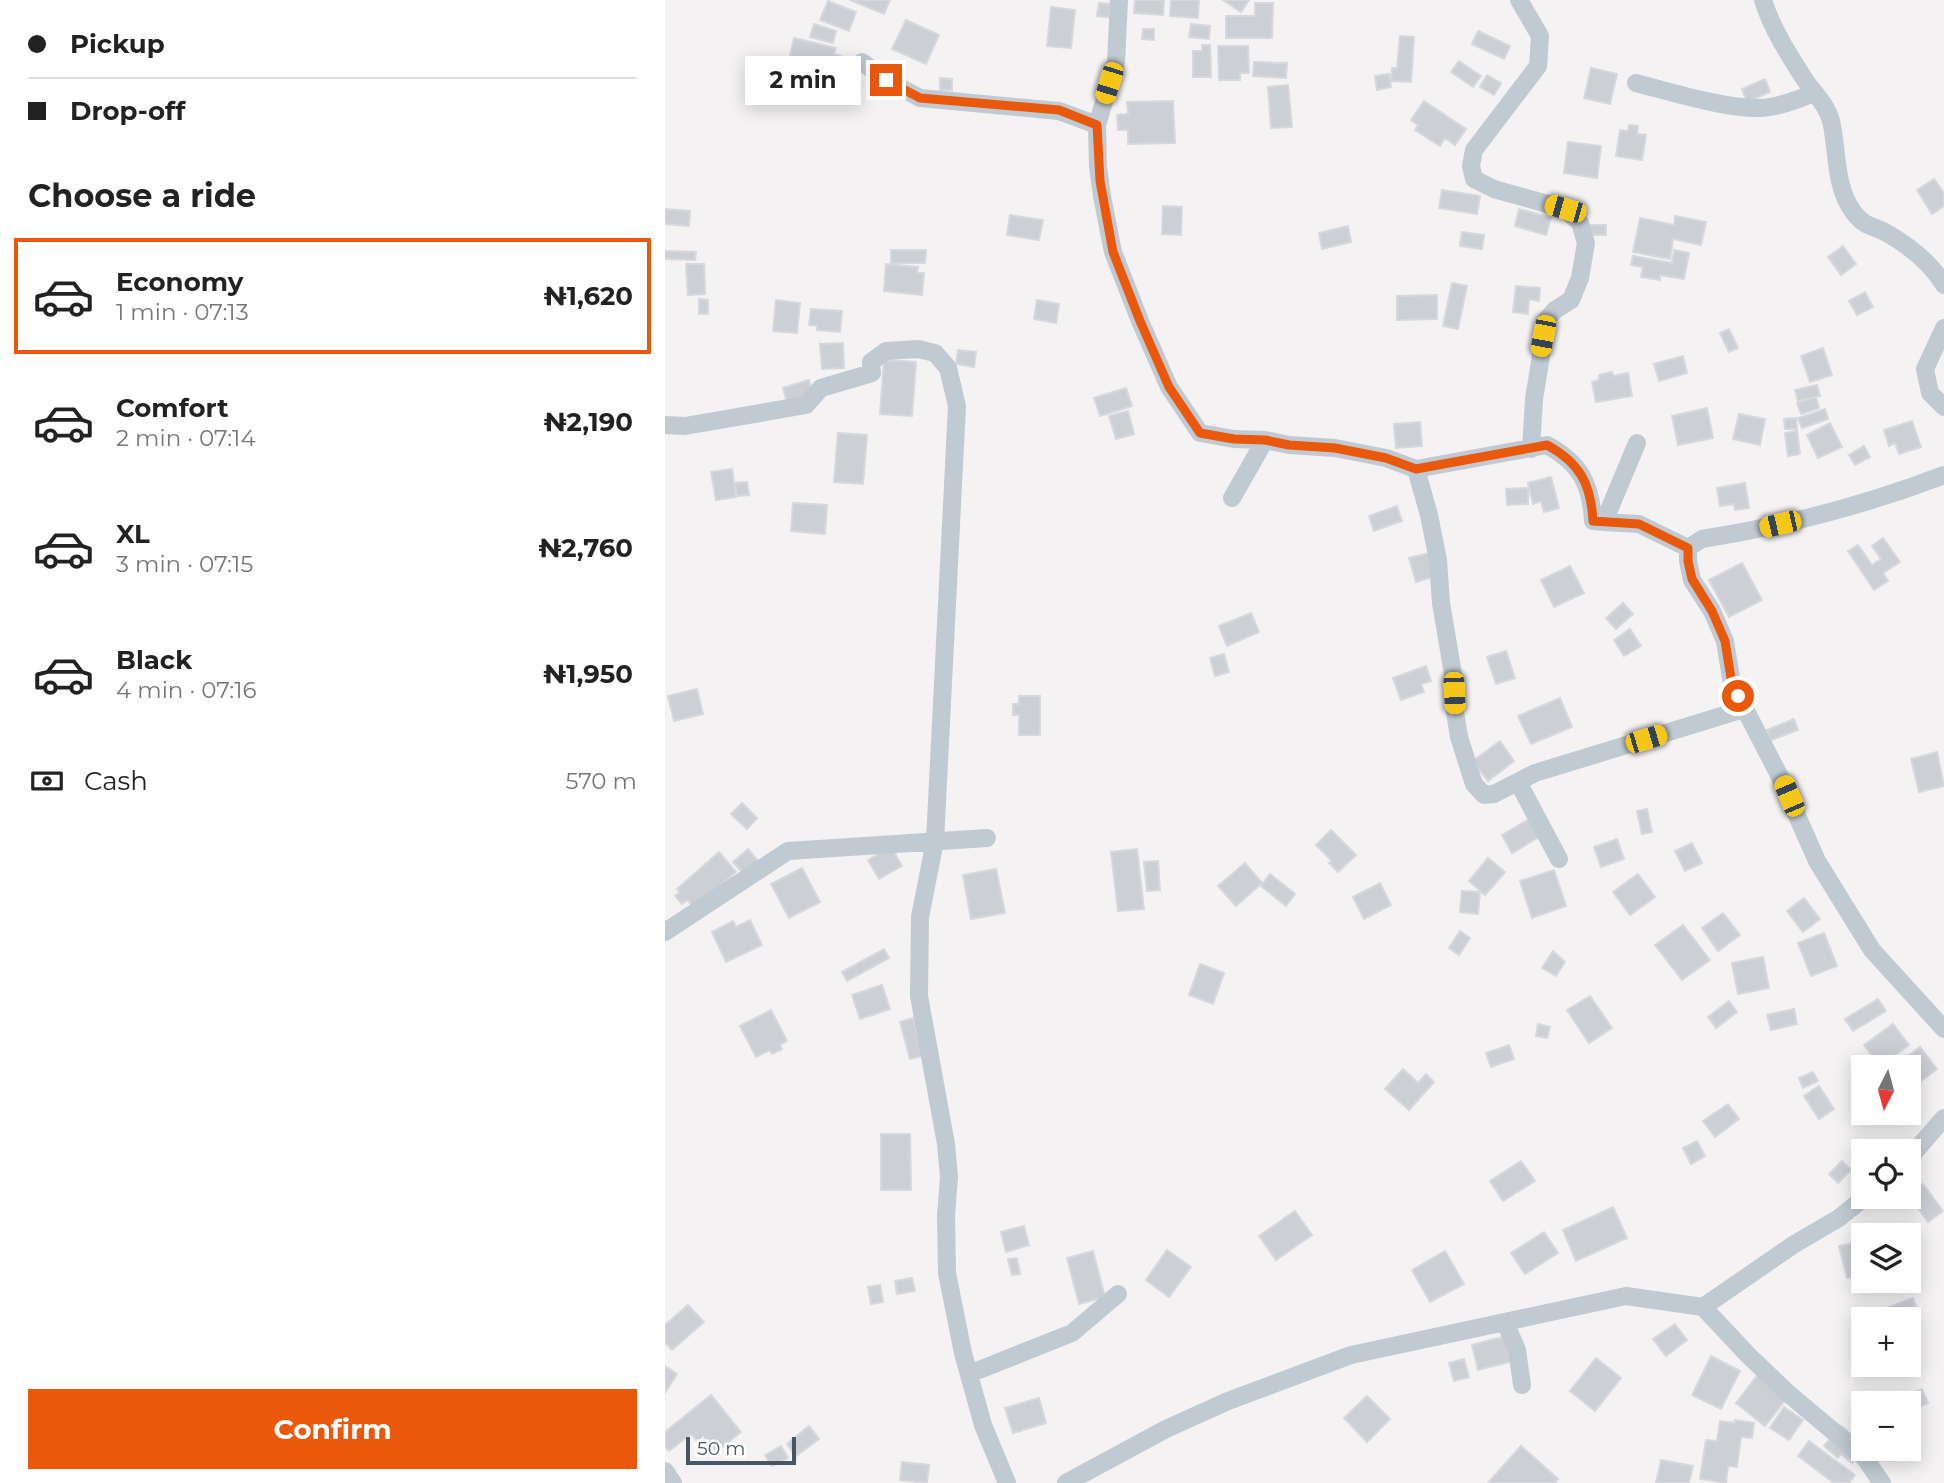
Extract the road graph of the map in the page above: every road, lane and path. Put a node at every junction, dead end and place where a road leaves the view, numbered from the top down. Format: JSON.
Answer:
{"nodes":[{"id":1,"x":1119,"y":0,"type":"edge"},
{"id":2,"x":1519,"y":0,"type":"edge"},
{"id":3,"x":1763,"y":0,"type":"edge"},
{"id":4,"x":862,"y":62,"type":"dead end"},
{"id":5,"x":1636,"y":83,"type":"dead end"},
{"id":6,"x":1814,"y":93,"type":"junction"},
{"id":7,"x":1097,"y":125,"type":"junction"},
{"id":8,"x":1944,"y":285,"type":"edge"},
{"id":9,"x":1944,"y":328,"type":"edge"},
{"id":10,"x":1944,"y":407,"type":"edge"},
{"id":11,"x":665,"y":425,"type":"edge"},
{"id":12,"x":1265,"y":440,"type":"junction"},
{"id":13,"x":1637,"y":443,"type":"dead end"},
{"id":14,"x":1531,"y":449,"type":"junction"},
{"id":15,"x":1416,"y":469,"type":"junction"},
{"id":16,"x":1944,"y":475,"type":"edge"},
{"id":17,"x":1232,"y":498,"type":"dead end"},
{"id":18,"x":1604,"y":522,"type":"junction"},
{"id":19,"x":1688,"y":548,"type":"junction"},
{"id":20,"x":1744,"y":709,"type":"junction"},
{"id":21,"x":1518,"y":782,"type":"junction"},
{"id":22,"x":987,"y":838,"type":"dead end"},
{"id":23,"x":935,"y":841,"type":"junction"},
{"id":24,"x":1559,"y":859,"type":"dead end"},
{"id":25,"x":668,"y":927,"type":"edge"},
{"id":26,"x":1944,"y":1029,"type":"edge"},
{"id":27,"x":1944,"y":1118,"type":"edge"},
{"id":28,"x":1921,"y":1144,"type":"edge"},
{"id":29,"x":1851,"y":1208,"type":"edge"},
{"id":30,"x":1118,"y":1294,"type":"dead end"},
{"id":31,"x":1703,"y":1307,"type":"junction"},
{"id":32,"x":1505,"y":1322,"type":"junction"},
{"id":33,"x":969,"y":1374,"type":"junction"},
{"id":34,"x":1522,"y":1385,"type":"dead end"},
{"id":35,"x":665,"y":1471,"type":"edge"},
{"id":36,"x":1070,"y":1482,"type":"edge"},
{"id":37,"x":673,"y":1483,"type":"edge"},
{"id":38,"x":1007,"y":1483,"type":"edge"},
{"id":39,"x":1882,"y":1483,"type":"edge"}],
"edges":[{"from":1,"to":7,"type":"street"},
{"from":2,"to":14,"type":"street"},
{"from":3,"to":6,"type":"street"},
{"from":4,"to":7,"type":"street"},
{"from":5,"to":6,"type":"street"},
{"from":6,"to":8,"type":"street"},
{"from":7,"to":12,"type":"street"},
{"from":9,"to":10,"type":"street"},
{"from":11,"to":23,"type":"street"},
{"from":12,"to":15,"type":"street"},
{"from":12,"to":17,"type":"street"},
{"from":13,"to":18,"type":"street"},
{"from":14,"to":15,"type":"street"},
{"from":14,"to":18,"type":"street"},
{"from":15,"to":21,"type":"street"},
{"from":16,"to":19,"type":"street"},
{"from":18,"to":19,"type":"street"},
{"from":19,"to":20,"type":"street"},
{"from":20,"to":21,"type":"street"},
{"from":20,"to":26,"type":"street"},
{"from":21,"to":24,"type":"street"},
{"from":22,"to":23,"type":"street"},
{"from":23,"to":25,"type":"street"},
{"from":23,"to":33,"type":"street"},
{"from":27,"to":28,"type":"street"},
{"from":29,"to":31,"type":"street"},
{"from":30,"to":33,"type":"street"},
{"from":31,"to":32,"type":"street"},
{"from":31,"to":39,"type":"street"},
{"from":32,"to":34,"type":"street"},
{"from":32,"to":36,"type":"street"},
{"from":33,"to":38,"type":"street"},
{"from":35,"to":37,"type":"street"}]}
